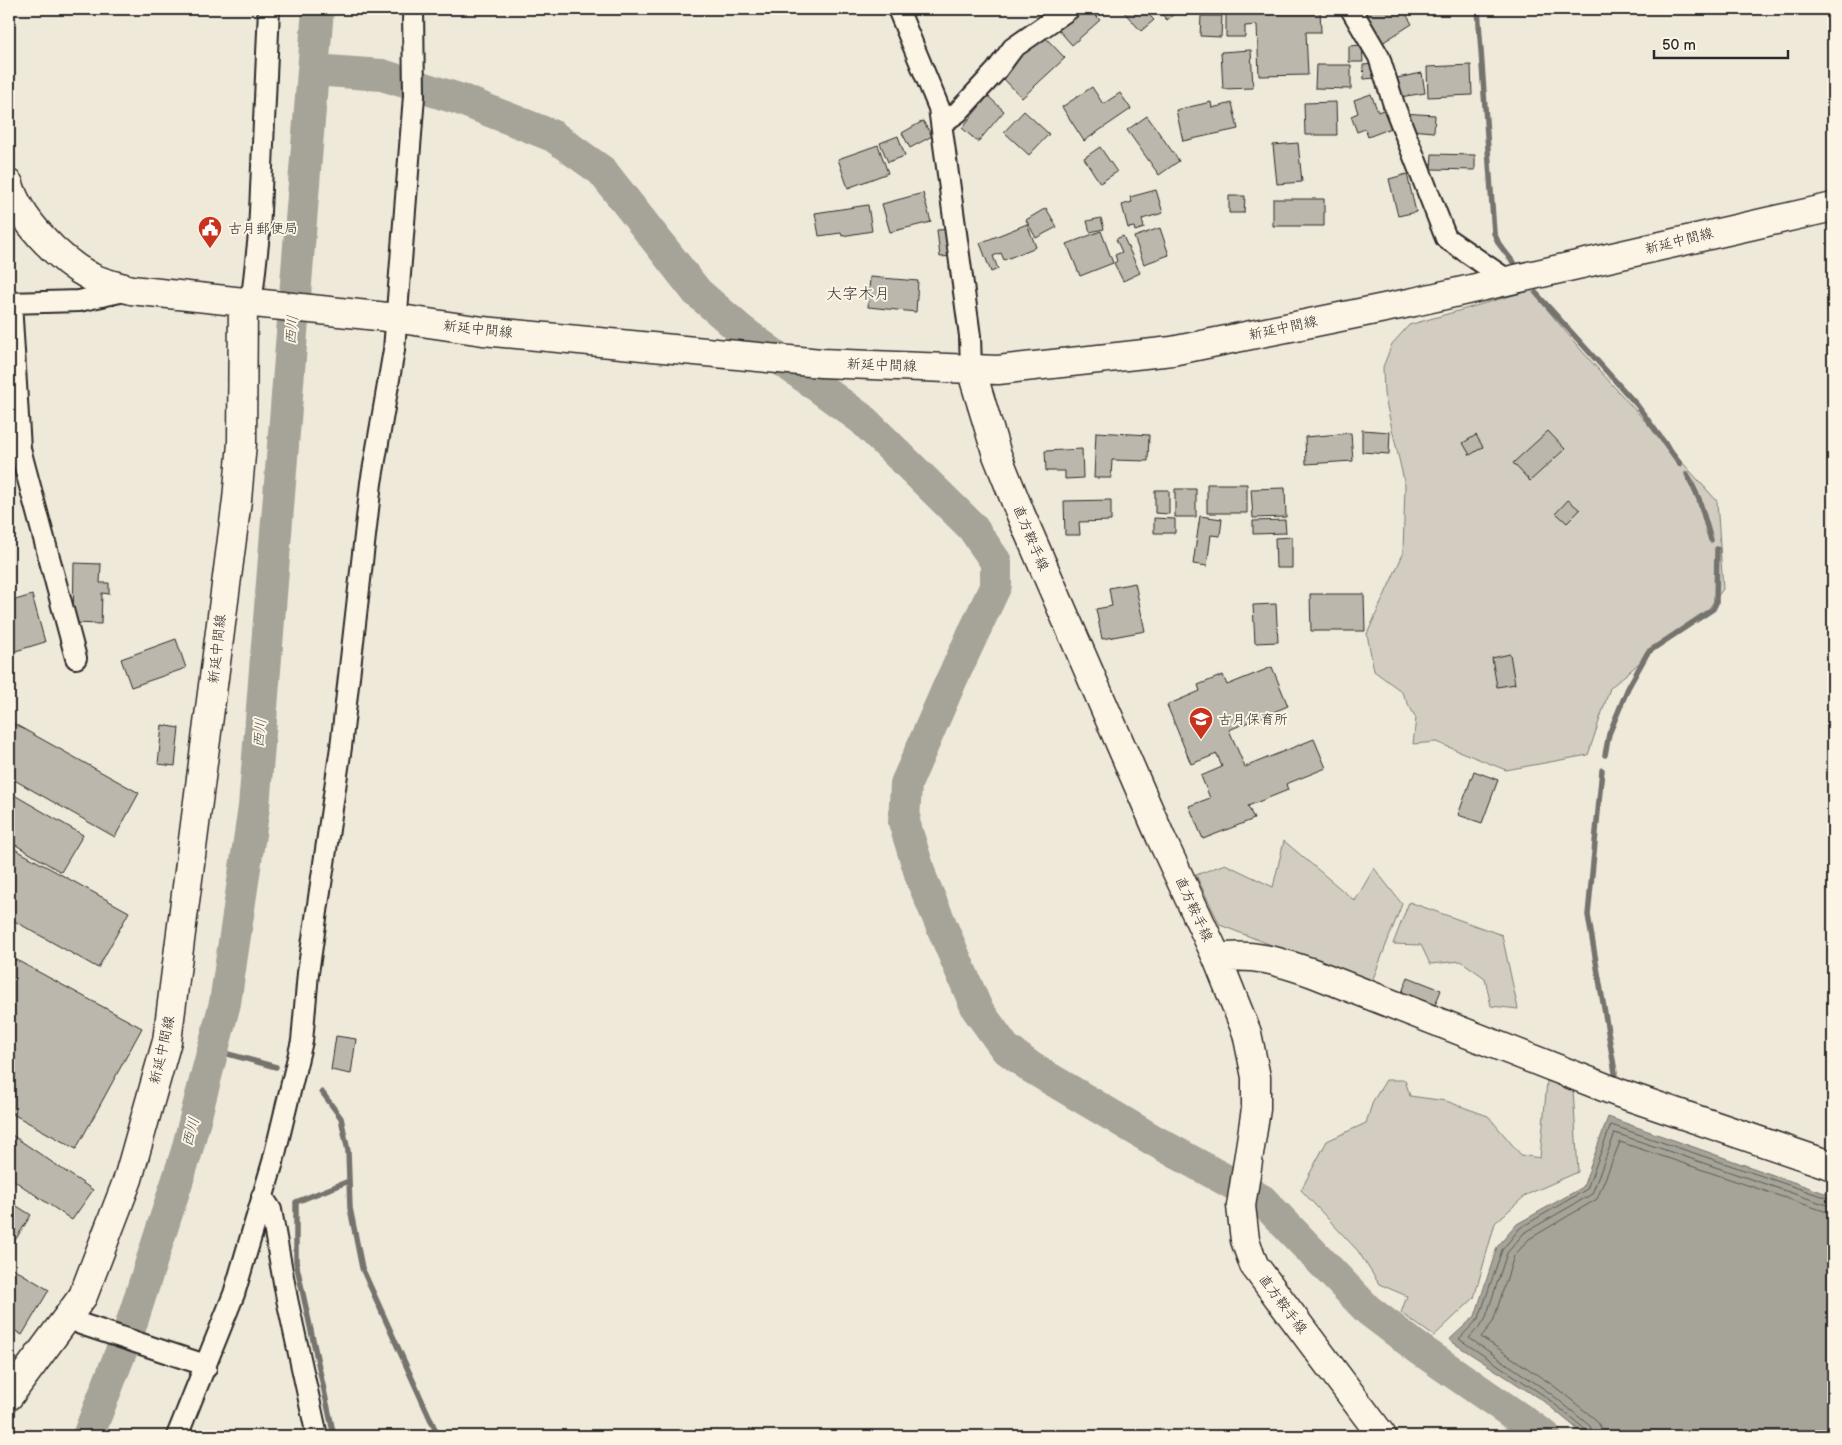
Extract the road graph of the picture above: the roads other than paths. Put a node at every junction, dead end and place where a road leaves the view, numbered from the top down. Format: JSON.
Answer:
{"nodes":[{"id":1,"x":269,"y":9,"type":"edge"},
{"id":2,"x":413,"y":9,"type":"edge"},
{"id":3,"x":898,"y":9,"type":"edge"},
{"id":4,"x":1069,"y":9,"type":"edge"},
{"id":5,"x":1351,"y":9,"type":"edge"},
{"id":6,"x":942,"y":124,"type":"junction"},
{"id":7,"x":9,"y":184,"type":"edge"},
{"id":8,"x":1833,"y":208,"type":"edge"},
{"id":9,"x":1504,"y":280,"type":"junction"},
{"id":10,"x":131,"y":290,"type":"junction"},
{"id":11,"x":10,"y":303,"type":"edge"},
{"id":12,"x":256,"y":304,"type":"junction"},
{"id":13,"x":392,"y":318,"type":"junction"},
{"id":14,"x":971,"y":369,"type":"junction"},
{"id":15,"x":76,"y":658,"type":"dead end"},
{"id":16,"x":1217,"y":958,"type":"junction"},
{"id":17,"x":1833,"y":1166,"type":"edge"},
{"id":18,"x":262,"y":1196,"type":"junction"},
{"id":19,"x":79,"y":1322,"type":"junction"},
{"id":20,"x":202,"y":1365,"type":"junction"},
{"id":21,"x":9,"y":1396,"type":"edge"},
{"id":22,"x":177,"y":1436,"type":"edge"},
{"id":23,"x":317,"y":1436,"type":"edge"},
{"id":24,"x":1382,"y":1436,"type":"edge"}],
"edges":[{"from":1,"to":12,"type":"street"},
{"from":2,"to":13,"type":"street"},
{"from":3,"to":6,"type":"street"},
{"from":4,"to":6,"type":"street"},
{"from":5,"to":9,"type":"street"},
{"from":6,"to":14,"type":"street"},
{"from":7,"to":10,"type":"main road"},
{"from":8,"to":9,"type":"main road","name":"新延中間線"},
{"from":9,"to":14,"type":"main road","name":"新延中間線"},
{"from":10,"to":11,"type":"street"},
{"from":10,"to":12,"type":"main road"},
{"from":11,"to":15,"type":"street"},
{"from":12,"to":13,"type":"main road","name":"新延中間線"},
{"from":12,"to":19,"type":"main road","name":"新延中間線"},
{"from":13,"to":14,"type":"main road","name":"新延中間線"},
{"from":13,"to":18,"type":"street"},
{"from":14,"to":16,"type":"main road","name":"直方鞍手線"},
{"from":16,"to":17,"type":"main road"},
{"from":16,"to":24,"type":"main road","name":"直方鞍手線"},
{"from":18,"to":20,"type":"street"},
{"from":18,"to":23,"type":"street"},
{"from":19,"to":20,"type":"street"},
{"from":19,"to":21,"type":"main road","name":"新延中間線"},
{"from":20,"to":22,"type":"street"}]}
